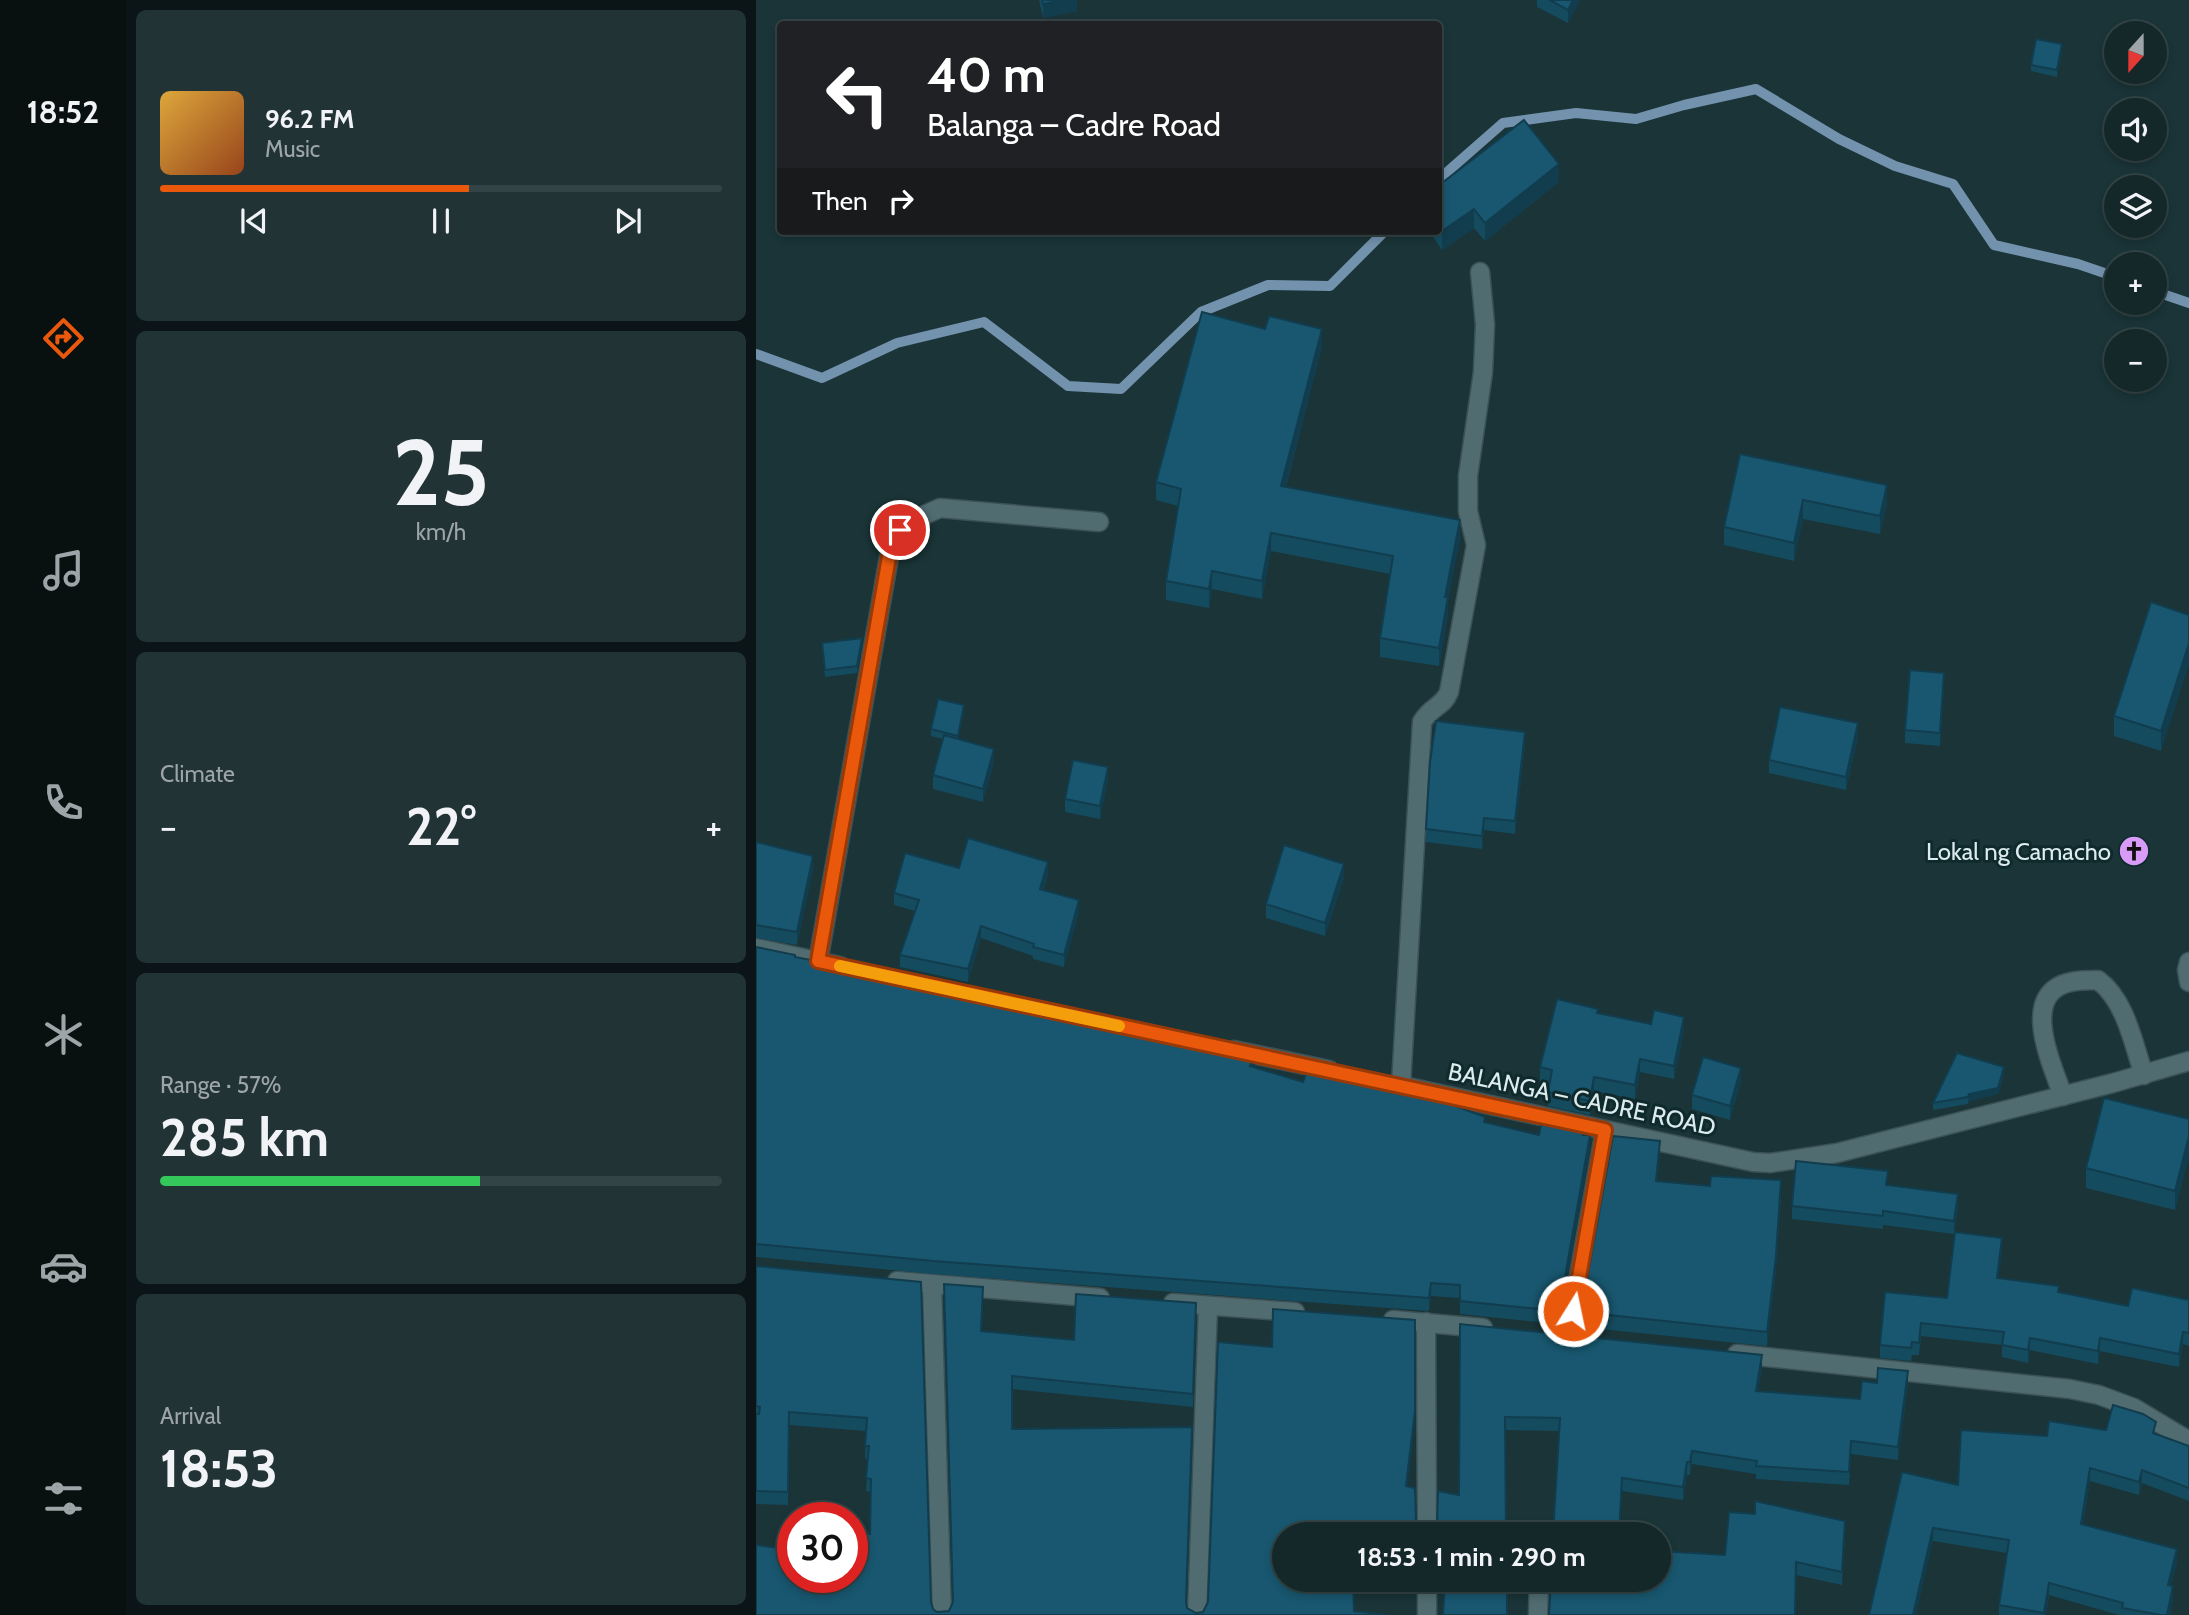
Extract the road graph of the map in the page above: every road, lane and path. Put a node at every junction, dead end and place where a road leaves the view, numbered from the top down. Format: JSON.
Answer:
{"nodes":[{"id":1,"x":1480,"y":272,"type":"dead end"},
{"id":2,"x":1099,"y":522,"type":"dead end"},
{"id":3,"x":756,"y":948,"type":"edge"},
{"id":4,"x":818,"y":961,"type":"junction"},
{"id":5,"x":2189,"y":962,"type":"edge"},
{"id":6,"x":858,"y":970,"type":"edge"},
{"id":7,"x":2189,"y":982,"type":"edge"},
{"id":8,"x":1211,"y":1045,"type":"edge"},
{"id":9,"x":2189,"y":1061,"type":"edge"},
{"id":10,"x":1346,"y":1074,"type":"edge"},
{"id":11,"x":2144,"y":1075,"type":"junction"},
{"id":12,"x":1373,"y":1079,"type":"edge"},
{"id":13,"x":1401,"y":1085,"type":"junction"},
{"id":14,"x":2063,"y":1096,"type":"junction"},
{"id":15,"x":1605,"y":1130,"type":"junction"},
{"id":16,"x":878,"y":1280,"type":"edge"},
{"id":17,"x":932,"y":1285,"type":"junction"},
{"id":18,"x":1111,"y":1298,"type":"edge"},
{"id":19,"x":1153,"y":1302,"type":"edge"},
{"id":20,"x":1208,"y":1306,"type":"junction"},
{"id":21,"x":1317,"y":1314,"type":"edge"},
{"id":22,"x":1372,"y":1318,"type":"edge"},
{"id":23,"x":1426,"y":1322,"type":"junction"},
{"id":24,"x":1504,"y":1330,"type":"edge"},
{"id":25,"x":1569,"y":1337,"type":"edge"},
{"id":26,"x":1718,"y":1352,"type":"edge"},
{"id":27,"x":2189,"y":1441,"type":"edge"},
{"id":28,"x":1427,"y":1522,"type":"edge"},
{"id":29,"x":1427,"y":1592,"type":"edge"},
{"id":30,"x":1539,"y":1592,"type":"edge"},
{"id":31,"x":942,"y":1615,"type":"edge"},
{"id":32,"x":1197,"y":1615,"type":"edge"},
{"id":33,"x":1427,"y":1615,"type":"edge"},
{"id":34,"x":1538,"y":1615,"type":"edge"}],
"edges":[{"from":1,"to":13,"type":"street"},
{"from":2,"to":4,"type":"street"},
{"from":3,"to":4,"type":"street"},
{"from":4,"to":6,"type":"street"},
{"from":5,"to":7,"type":"street"},
{"from":8,"to":10,"type":"street"},
{"from":9,"to":11,"type":"street","name":"BALANGA – CADRE ROAD"},
{"from":11,"to":14,"type":"street","name":"BALANGA – CADRE ROAD"},
{"from":11,"to":14,"type":"street"},
{"from":12,"to":13,"type":"street","name":"BALANGA – CADRE ROAD"},
{"from":13,"to":15,"type":"street","name":"BALANGA – CADRE ROAD"},
{"from":14,"to":15,"type":"street","name":"BALANGA – CADRE ROAD"},
{"from":15,"to":25,"type":"street"},
{"from":16,"to":17,"type":"street"},
{"from":17,"to":18,"type":"street"},
{"from":17,"to":31,"type":"street"},
{"from":19,"to":20,"type":"street"},
{"from":20,"to":21,"type":"street"},
{"from":20,"to":32,"type":"street"},
{"from":22,"to":23,"type":"street"},
{"from":23,"to":24,"type":"street"},
{"from":23,"to":28,"type":"street"},
{"from":26,"to":27,"type":"street"},
{"from":29,"to":33,"type":"street"},
{"from":30,"to":34,"type":"street"}]}
